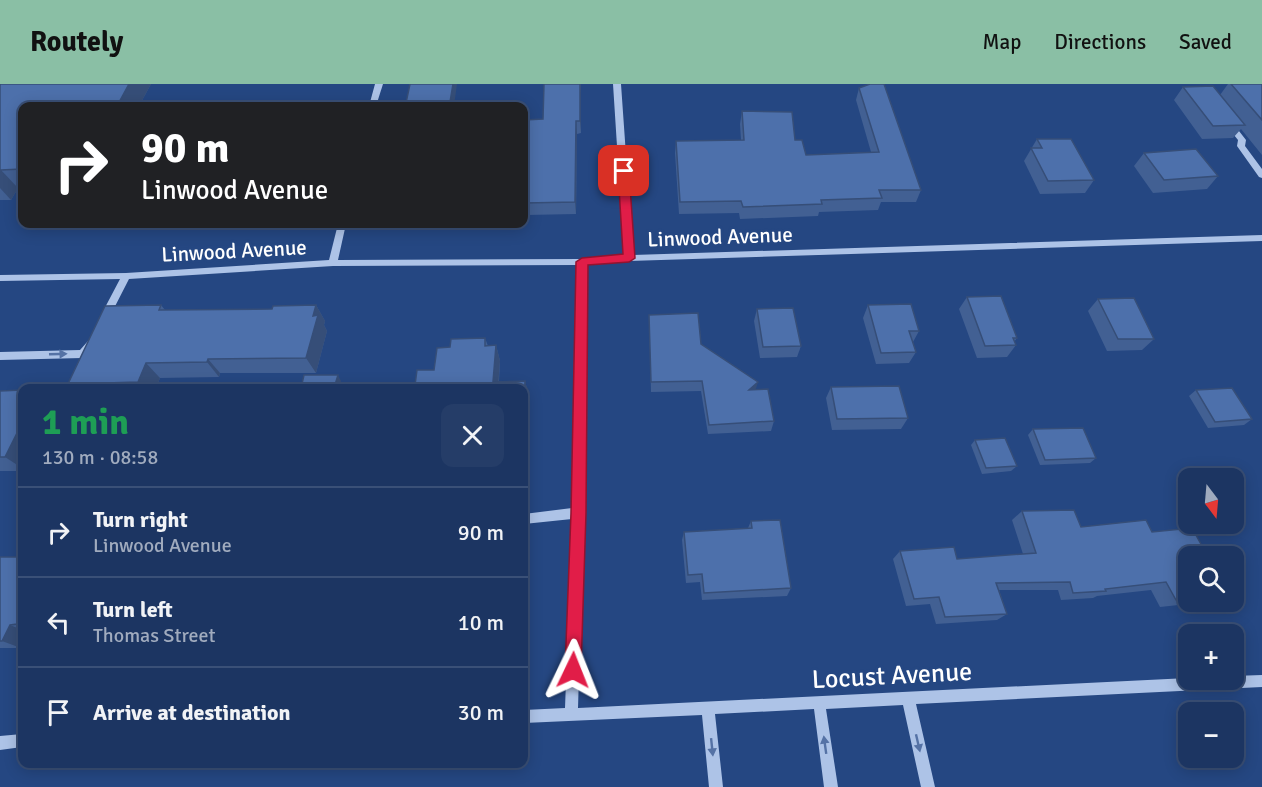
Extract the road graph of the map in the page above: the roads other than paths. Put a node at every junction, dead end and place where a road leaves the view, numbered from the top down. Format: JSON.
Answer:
{"nodes":[{"id":1,"x":379,"y":84,"type":"edge"},
{"id":2,"x":616,"y":84,"type":"edge"},
{"id":3,"x":373,"y":102,"type":"edge"},
{"id":4,"x":1220,"y":112,"type":"edge"},
{"id":5,"x":1262,"y":175,"type":"edge"},
{"id":6,"x":341,"y":228,"type":"edge"},
{"id":7,"x":1262,"y":238,"type":"edge"},
{"id":8,"x":629,"y":258,"type":"junction"},
{"id":9,"x":582,"y":262,"type":"junction"},
{"id":10,"x":333,"y":264,"type":"junction"},
{"id":11,"x":126,"y":276,"type":"junction"},
{"id":12,"x":1,"y":280,"type":"edge"},
{"id":13,"x":99,"y":328,"type":"edge"},
{"id":14,"x":94,"y":338,"type":"edge"},
{"id":15,"x":0,"y":356,"type":"edge"},
{"id":16,"x":578,"y":513,"type":"junction"},
{"id":17,"x":528,"y":519,"type":"edge"},
{"id":18,"x":1262,"y":681,"type":"edge"},
{"id":19,"x":908,"y":699,"type":"junction"},
{"id":20,"x":819,"y":702,"type":"junction"},
{"id":21,"x":708,"y":708,"type":"junction"},
{"id":22,"x":571,"y":715,"type":"junction"},
{"id":23,"x":528,"y":717,"type":"edge"},
{"id":24,"x":18,"y":741,"type":"edge"},
{"id":25,"x":0,"y":742,"type":"edge"},
{"id":26,"x":716,"y":787,"type":"edge"},
{"id":27,"x":831,"y":787,"type":"edge"},
{"id":28,"x":928,"y":787,"type":"edge"}],
"edges":[{"from":1,"to":3,"type":"street"},
{"from":2,"to":8,"type":"street"},
{"from":4,"to":5,"type":"street"},
{"from":6,"to":10,"type":"street"},
{"from":7,"to":8,"type":"street","name":"Linwood Avenue"},
{"from":8,"to":9,"type":"street","name":"Linwood Avenue"},
{"from":9,"to":10,"type":"street","name":"Linwood Avenue"},
{"from":9,"to":16,"type":"street"},
{"from":10,"to":11,"type":"street","name":"Linwood Avenue"},
{"from":11,"to":12,"type":"street","name":"Linwood Avenue"},
{"from":11,"to":13,"type":"street"},
{"from":15,"to":14,"type":"street","one_way":true},
{"from":16,"to":17,"type":"street"},
{"from":16,"to":22,"type":"street"},
{"from":18,"to":19,"type":"street","name":"Locust Avenue"},
{"from":19,"to":20,"type":"street","name":"Locust Avenue"},
{"from":19,"to":28,"type":"street","one_way":true},
{"from":20,"to":21,"type":"street","name":"Locust Avenue"},
{"from":27,"to":20,"type":"street","one_way":true},
{"from":21,"to":22,"type":"street","name":"Locust Avenue"},
{"from":21,"to":26,"type":"street","one_way":true},
{"from":22,"to":23,"type":"street","name":"Locust Avenue"},
{"from":24,"to":25,"type":"street"}]}
